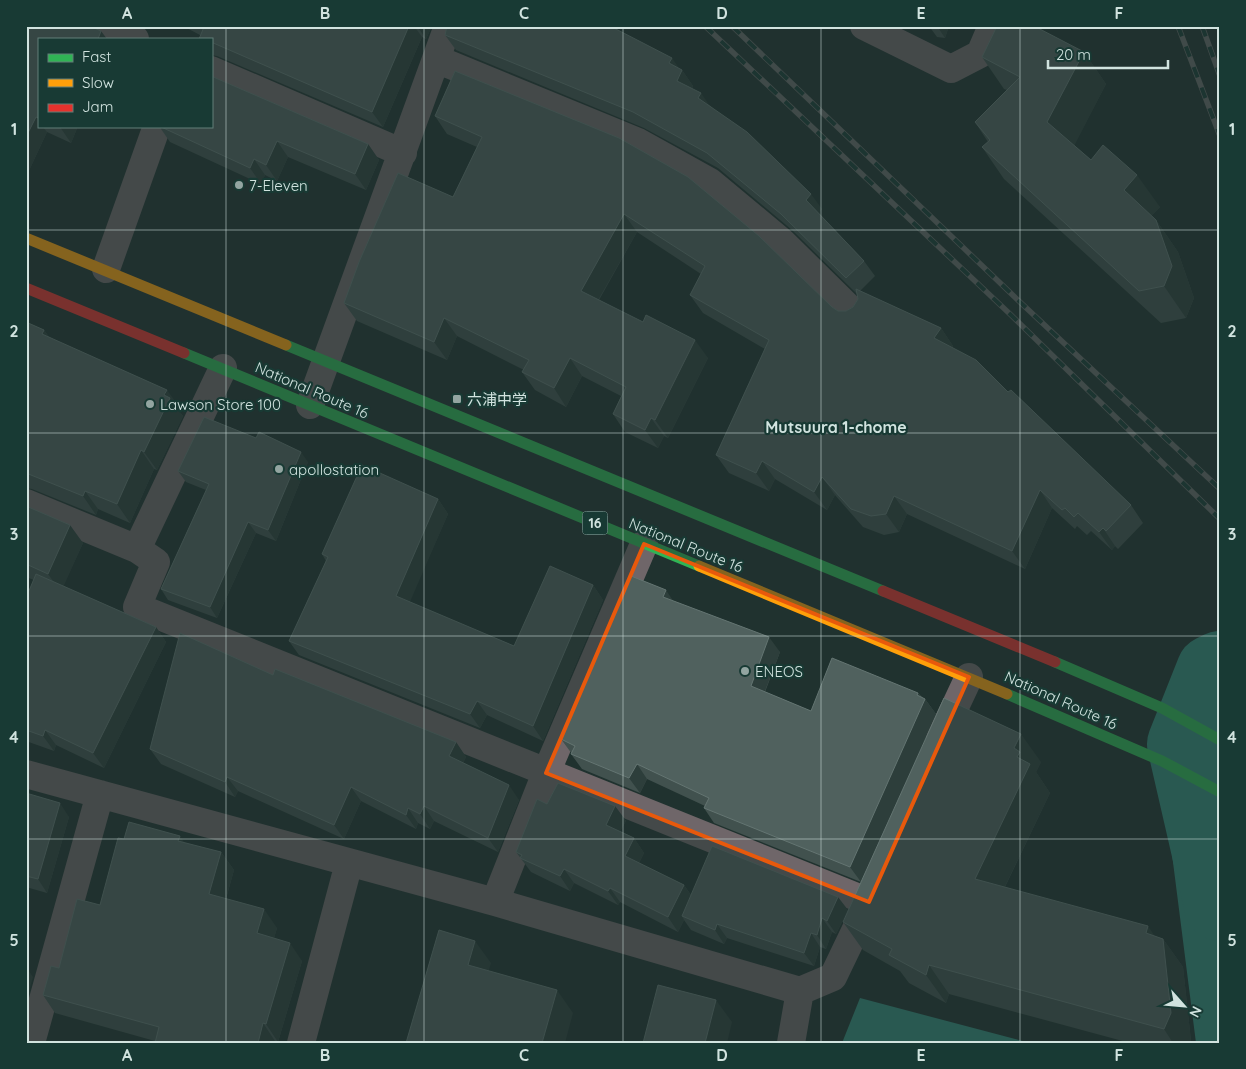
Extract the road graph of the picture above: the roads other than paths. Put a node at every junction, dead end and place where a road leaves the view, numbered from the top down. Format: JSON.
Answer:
{"nodes":[{"id":1,"x":103,"y":26,"type":"edge"},
{"id":2,"x":448,"y":26,"type":"edge"},
{"id":3,"x":864,"y":26,"type":"edge"},
{"id":4,"x":992,"y":26,"type":"edge"},
{"id":5,"x":133,"y":38,"type":"edge"},
{"id":6,"x":436,"y":59,"type":"junction"},
{"id":7,"x":212,"y":70,"type":"edge"},
{"id":8,"x":156,"y":128,"type":"edge"},
{"id":9,"x":403,"y":153,"type":"junction"},
{"id":10,"x":26,"y":238,"type":"edge"},
{"id":11,"x":106,"y":269,"type":"junction"},
{"id":12,"x":26,"y":288,"type":"edge"},
{"id":13,"x":855,"y":314,"type":"edge"},
{"id":14,"x":326,"y":361,"type":"junction"},
{"id":15,"x":223,"y":368,"type":"junction"},
{"id":16,"x":310,"y":405,"type":"junction"},
{"id":17,"x":26,"y":503,"type":"edge"},
{"id":18,"x":644,"y":544,"type":"junction"},
{"id":19,"x":137,"y":549,"type":"junction"},
{"id":20,"x":969,"y":676,"type":"junction"},
{"id":21,"x":1220,"y":740,"type":"edge"},
{"id":22,"x":930,"y":761,"type":"edge"},
{"id":23,"x":546,"y":772,"type":"junction"},
{"id":24,"x":26,"y":774,"type":"edge"},
{"id":25,"x":1219,"y":792,"type":"edge"},
{"id":26,"x":100,"y":794,"type":"junction"},
{"id":27,"x":349,"y":863,"type":"junction"},
{"id":28,"x":880,"y":876,"type":"edge"},
{"id":29,"x":494,"y":902,"type":"junction"},
{"id":30,"x":869,"y":902,"type":"junction"},
{"id":31,"x":800,"y":991,"type":"junction"},
{"id":32,"x":31,"y":1043,"type":"edge"},
{"id":33,"x":301,"y":1043,"type":"edge"},
{"id":34,"x":791,"y":1043,"type":"edge"}],
"edges":[{"from":1,"to":5,"type":"street"},
{"from":2,"to":6,"type":"street"},
{"from":3,"to":4,"type":"street"},
{"from":6,"to":9,"type":"street"},
{"from":6,"to":13,"type":"street"},
{"from":7,"to":9,"type":"street"},
{"from":8,"to":11,"type":"street"},
{"from":9,"to":14,"type":"street"},
{"from":10,"to":11,"type":"highway","name":"National Route 16"},
{"from":11,"to":14,"type":"highway","name":"National Route 16"},
{"from":12,"to":15,"type":"highway","name":"National Route 16","number":"16"},
{"from":14,"to":16,"type":"street"},
{"from":14,"to":21,"type":"highway","name":"National Route 16"},
{"from":15,"to":16,"type":"highway","name":"National Route 16","number":"16"},
{"from":15,"to":19,"type":"street"},
{"from":16,"to":18,"type":"highway","name":"National Route 16","number":"16"},
{"from":17,"to":19,"type":"street"},
{"from":18,"to":20,"type":"highway","name":"National Route 16","number":"16"},
{"from":18,"to":23,"type":"street"},
{"from":19,"to":23,"type":"street"},
{"from":20,"to":22,"type":"street"},
{"from":20,"to":25,"type":"highway","name":"National Route 16","number":"16"},
{"from":23,"to":29,"type":"street"},
{"from":23,"to":30,"type":"street"},
{"from":24,"to":26,"type":"street"},
{"from":26,"to":27,"type":"street"},
{"from":26,"to":32,"type":"street"},
{"from":27,"to":29,"type":"street"},
{"from":27,"to":33,"type":"street"},
{"from":28,"to":30,"type":"street"},
{"from":29,"to":31,"type":"street"},
{"from":30,"to":31,"type":"street"},
{"from":31,"to":34,"type":"street"}]}
